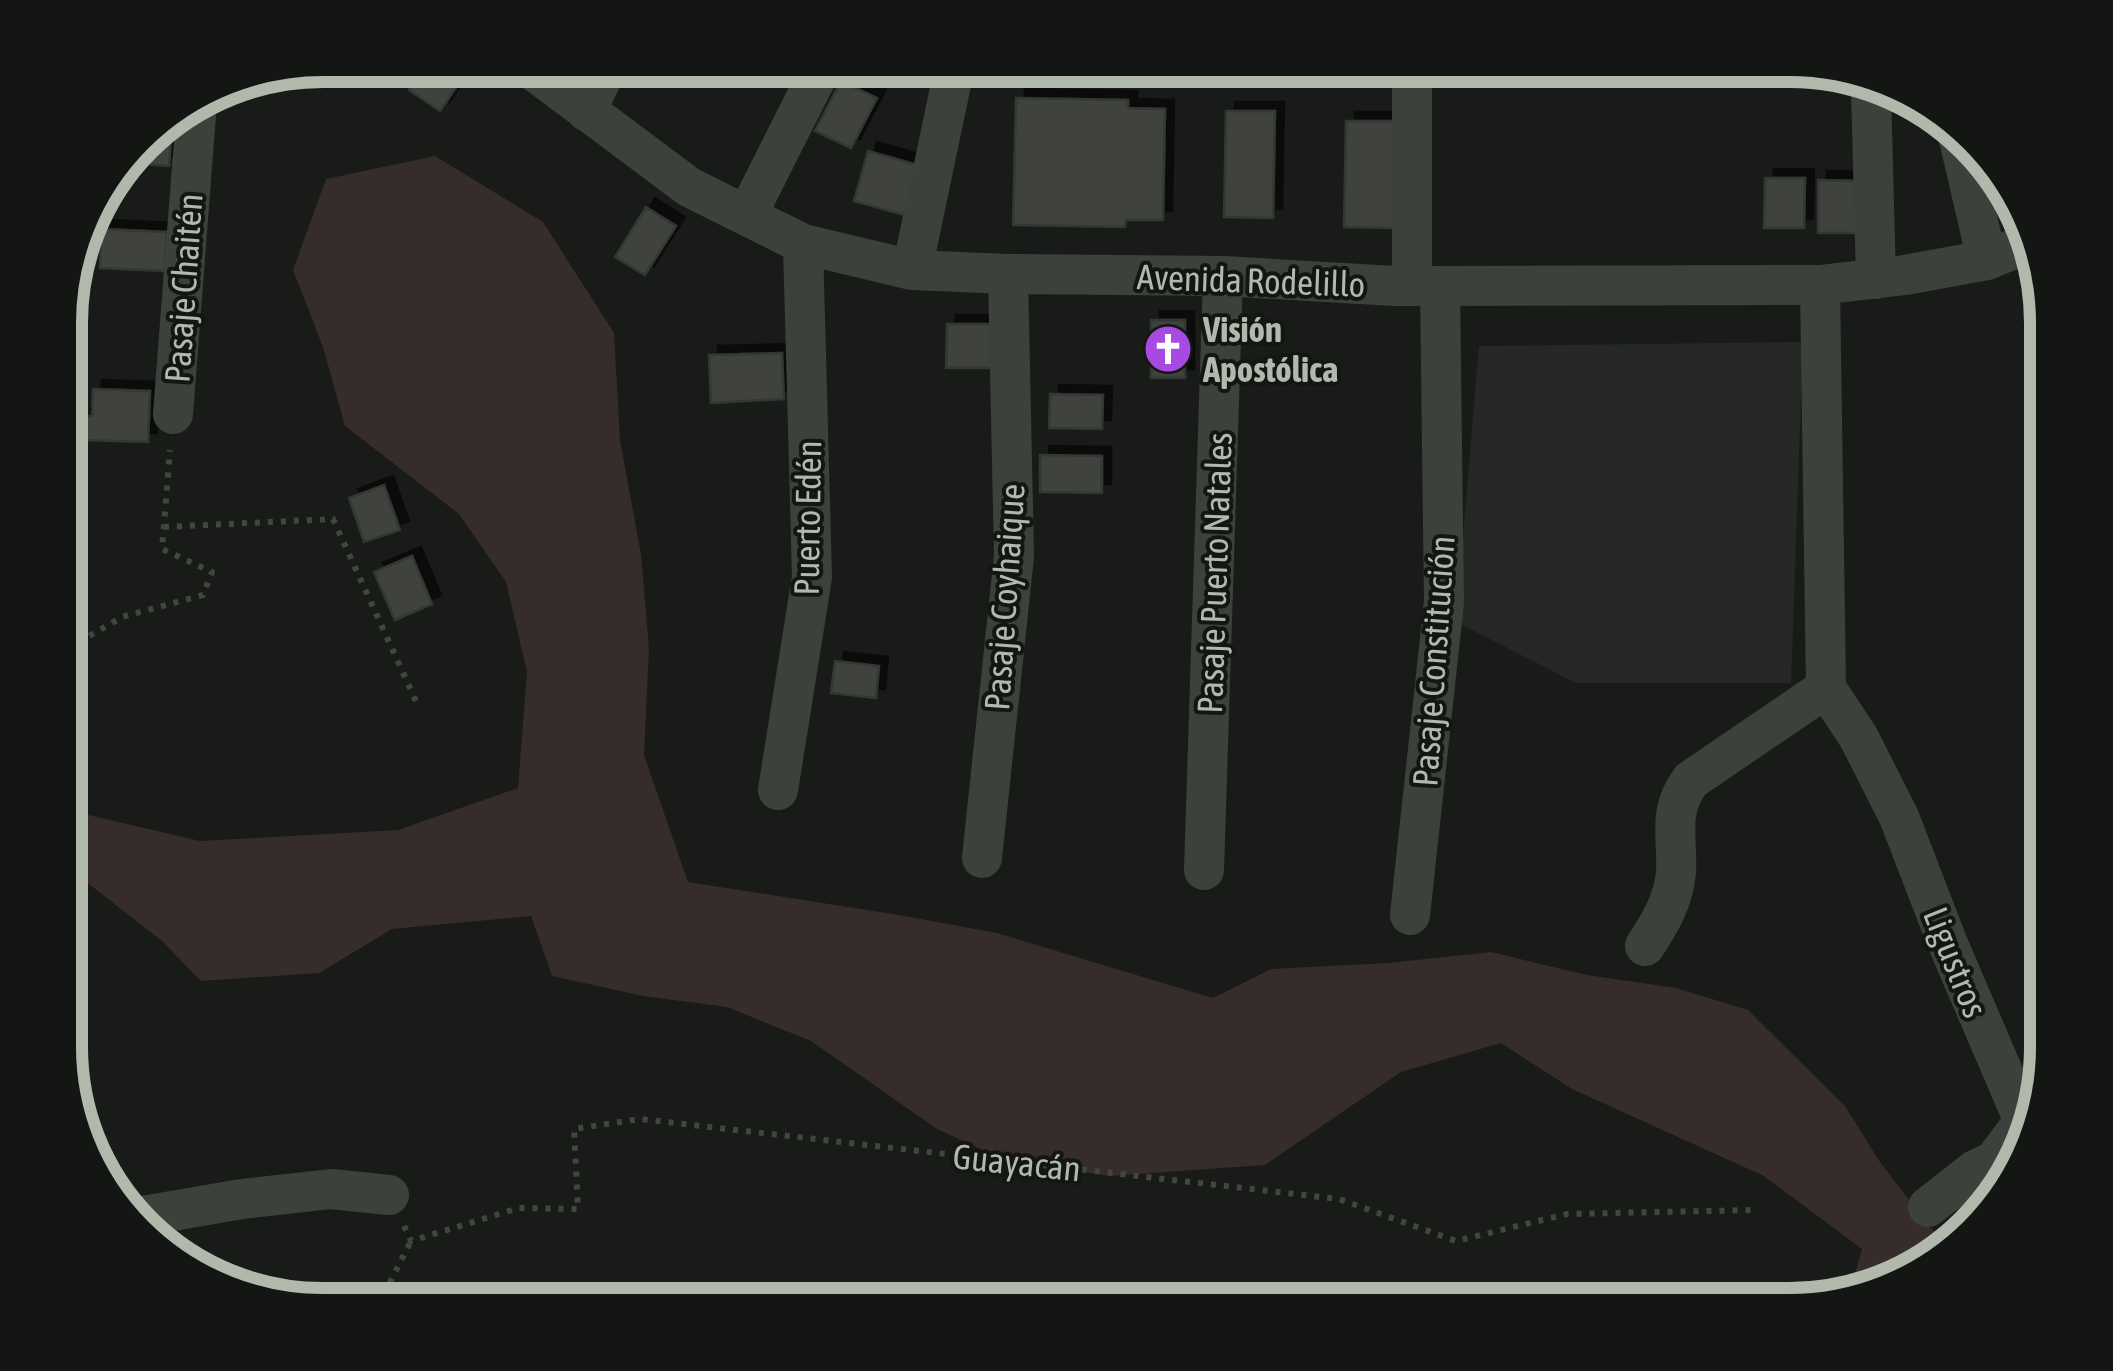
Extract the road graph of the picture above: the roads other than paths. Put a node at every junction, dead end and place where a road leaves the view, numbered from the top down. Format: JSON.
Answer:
{"nodes":[{"id":1,"x":549,"y":83,"type":"edge"},
{"id":2,"x":599,"y":83,"type":"edge"},
{"id":3,"x":813,"y":83,"type":"edge"},
{"id":4,"x":951,"y":83,"type":"edge"},
{"id":5,"x":1412,"y":83,"type":"edge"},
{"id":6,"x":1872,"y":97,"type":"edge"},
{"id":7,"x":586,"y":111,"type":"junction"},
{"id":8,"x":196,"y":120,"type":"edge"},
{"id":9,"x":1963,"y":156,"type":"edge"},
{"id":10,"x":747,"y":215,"type":"junction"},
{"id":11,"x":803,"y":244,"type":"junction"},
{"id":12,"x":2018,"y":246,"type":"edge"},
{"id":13,"x":1987,"y":260,"type":"junction"},
{"id":14,"x":912,"y":270,"type":"junction"},
{"id":15,"x":1008,"y":274,"type":"junction"},
{"id":16,"x":1223,"y":276,"type":"junction"},
{"id":17,"x":1876,"y":279,"type":"junction"},
{"id":18,"x":1820,"y":284,"type":"junction"},
{"id":19,"x":1426,"y":286,"type":"junction"},
{"id":20,"x":173,"y":414,"type":"road end"},
{"id":21,"x":1826,"y":688,"type":"junction"},
{"id":22,"x":778,"y":790,"type":"dead end"},
{"id":23,"x":982,"y":858,"type":"dead end"},
{"id":24,"x":1204,"y":870,"type":"dead end"},
{"id":25,"x":1410,"y":915,"type":"dead end"},
{"id":26,"x":1645,"y":946,"type":"dead end"},
{"id":27,"x":2022,"y":1110,"type":"edge"},
{"id":28,"x":2013,"y":1136,"type":"edge"},
{"id":29,"x":389,"y":1195,"type":"road end"},
{"id":30,"x":1928,"y":1207,"type":"dead end"},
{"id":31,"x":150,"y":1215,"type":"edge"}],
"edges":[{"from":1,"to":7,"type":"street","name":"Avenida Rodelillo"},
{"from":2,"to":7,"type":"street"},
{"from":3,"to":10,"type":"street"},
{"from":4,"to":14,"type":"street"},
{"from":5,"to":19,"type":"street","name":"Pasaje Constitución"},
{"from":6,"to":17,"type":"street"},
{"from":7,"to":10,"type":"street","name":"Avenida Rodelillo"},
{"from":8,"to":20,"type":"street","name":"Pasaje Chaitén"},
{"from":9,"to":13,"type":"street"},
{"from":10,"to":11,"type":"street","name":"Avenida Rodelillo"},
{"from":11,"to":14,"type":"street","name":"Avenida Rodelillo"},
{"from":11,"to":22,"type":"street","name":"Puerto Edén"},
{"from":12,"to":13,"type":"street","name":"Avenida Rodelillo"},
{"from":13,"to":17,"type":"street","name":"Avenida Rodelillo"},
{"from":14,"to":15,"type":"street","name":"Avenida Rodelillo"},
{"from":15,"to":16,"type":"street","name":"Avenida Rodelillo"},
{"from":15,"to":23,"type":"street","name":"Pasaje Coyhaique"},
{"from":16,"to":19,"type":"street","name":"Avenida Rodelillo"},
{"from":16,"to":24,"type":"street","name":"Pasaje Puerto Natales"},
{"from":17,"to":18,"type":"street","name":"Avenida Rodelillo"},
{"from":18,"to":19,"type":"street","name":"Avenida Rodelillo"},
{"from":18,"to":21,"type":"street"},
{"from":19,"to":25,"type":"street","name":"Pasaje Constitución"},
{"from":21,"to":26,"type":"street"},
{"from":21,"to":27,"type":"street","name":"Ligustros"},
{"from":28,"to":30,"type":"street","name":"Ligustros"},
{"from":29,"to":31,"type":"street"}]}
